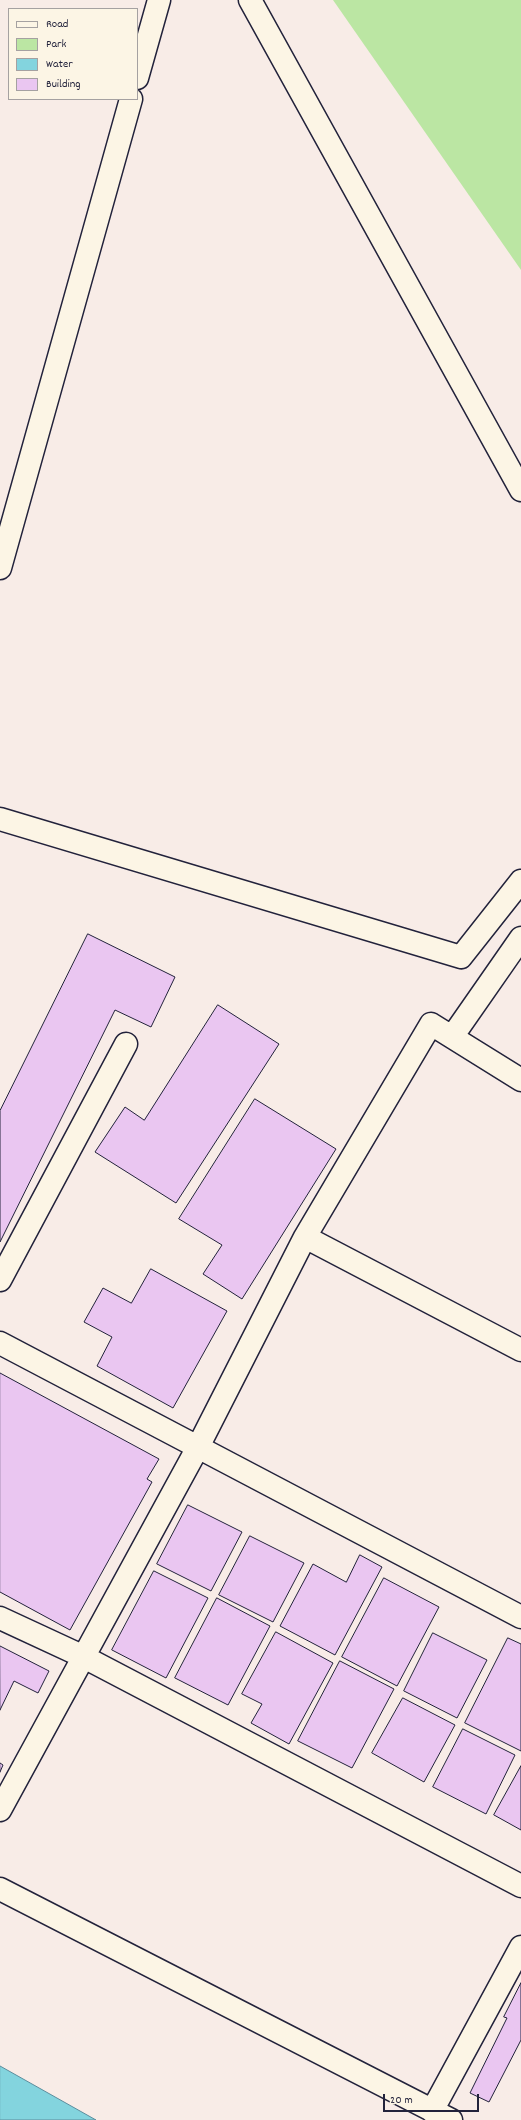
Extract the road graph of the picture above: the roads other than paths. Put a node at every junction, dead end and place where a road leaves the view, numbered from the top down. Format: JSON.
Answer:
{"nodes":[{"id":1,"x":159,"y":0,"type":"edge"},
{"id":2,"x":250,"y":0,"type":"edge"},
{"id":3,"x":138,"y":74,"type":"edge"},
{"id":4,"x":131,"y":100,"type":"edge"},
{"id":5,"x":521,"y":490,"type":"edge"},
{"id":6,"x":0,"y":568,"type":"edge"},
{"id":7,"x":0,"y":819,"type":"edge"},
{"id":8,"x":521,"y":881,"type":"edge"},
{"id":9,"x":521,"y":938,"type":"edge"},
{"id":10,"x":452,"y":1037,"type":"junction"},
{"id":11,"x":126,"y":1044,"type":"dead end"},
{"id":12,"x":521,"y":1080,"type":"edge"},
{"id":13,"x":304,"y":1237,"type":"junction"},
{"id":14,"x":0,"y":1280,"type":"edge"},
{"id":15,"x":0,"y":1343,"type":"edge"},
{"id":16,"x":521,"y":1350,"type":"edge"},
{"id":17,"x":198,"y":1447,"type":"junction"},
{"id":18,"x":521,"y":1617,"type":"edge"},
{"id":19,"x":0,"y":1618,"type":"edge"},
{"id":20,"x":82,"y":1656,"type":"junction"},
{"id":21,"x":0,"y":1810,"type":"edge"},
{"id":22,"x":521,"y":1886,"type":"edge"},
{"id":23,"x":0,"y":1889,"type":"edge"},
{"id":24,"x":521,"y":1947,"type":"edge"},
{"id":25,"x":441,"y":2115,"type":"edge"}],
"edges":[{"from":1,"to":3,"type":"street"},
{"from":2,"to":5,"type":"street"},
{"from":4,"to":6,"type":"street"},
{"from":7,"to":8,"type":"street"},
{"from":9,"to":10,"type":"street"},
{"from":10,"to":12,"type":"street"},
{"from":10,"to":13,"type":"street"},
{"from":11,"to":14,"type":"street"},
{"from":13,"to":16,"type":"street"},
{"from":13,"to":17,"type":"street"},
{"from":15,"to":17,"type":"street"},
{"from":17,"to":18,"type":"street"},
{"from":17,"to":20,"type":"street"},
{"from":19,"to":20,"type":"street"},
{"from":20,"to":21,"type":"street"},
{"from":20,"to":22,"type":"street"},
{"from":23,"to":25,"type":"street"},
{"from":24,"to":25,"type":"street"}]}
